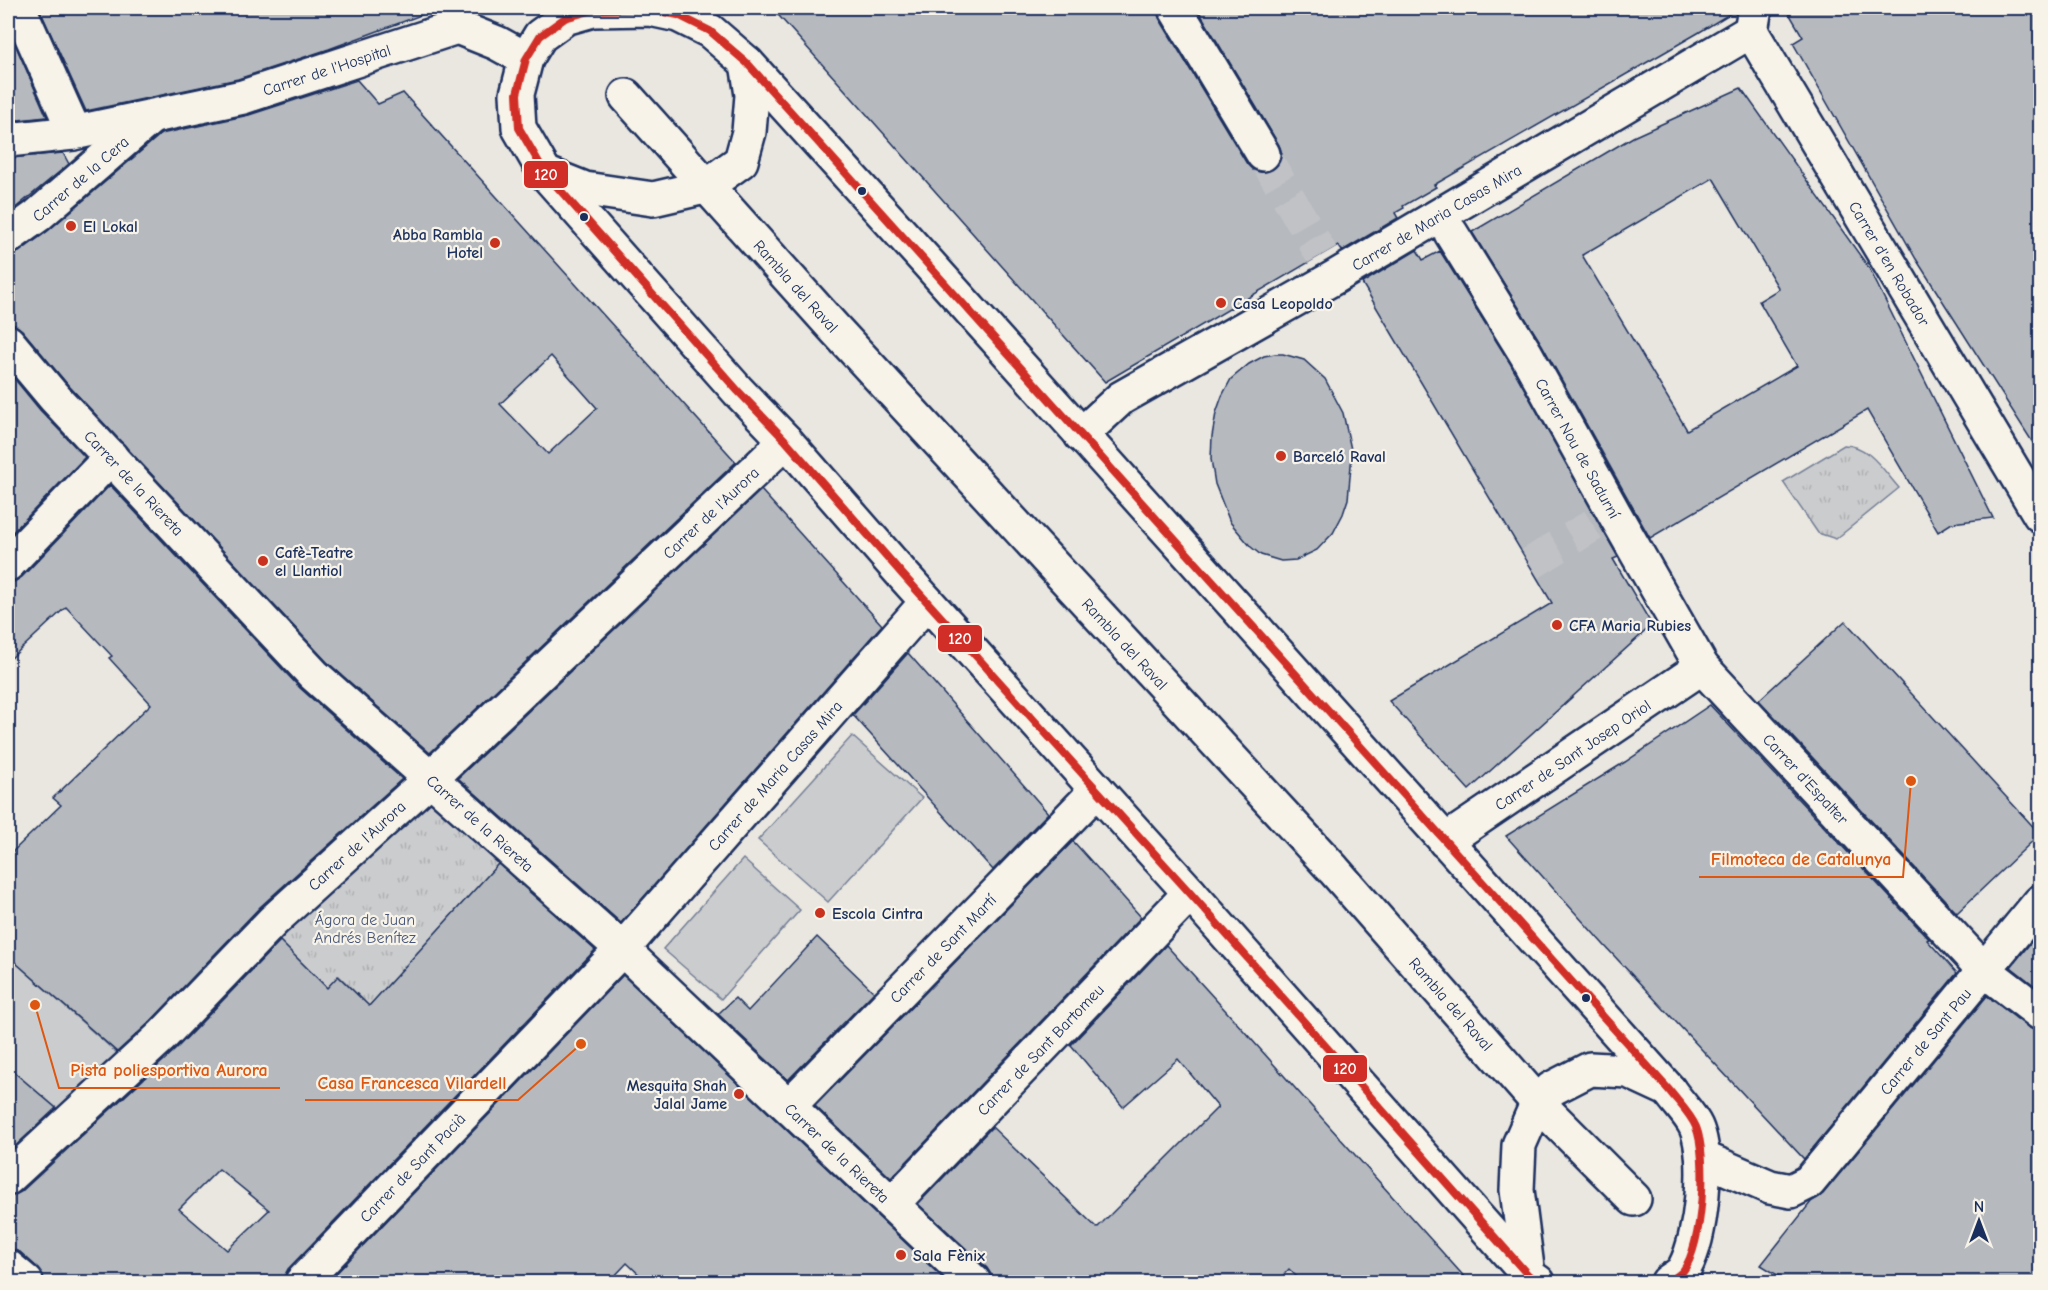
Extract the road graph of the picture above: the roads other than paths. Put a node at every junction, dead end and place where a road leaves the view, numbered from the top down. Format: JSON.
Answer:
{"nodes":[{"id":1,"x":19,"y":8,"type":"edge"},
{"id":2,"x":619,"y":8,"type":"edge"},
{"id":3,"x":1175,"y":8,"type":"edge"},
{"id":4,"x":560,"y":13,"type":"edge"},
{"id":5,"x":1753,"y":19,"type":"edge"},
{"id":6,"x":526,"y":59,"type":"junction"},
{"id":7,"x":747,"y":63,"type":"junction"},
{"id":8,"x":626,"y":96,"type":"dead end"},
{"id":9,"x":151,"y":117,"type":"junction"},
{"id":10,"x":73,"y":133,"type":"junction"},
{"id":11,"x":8,"y":141,"type":"edge"},
{"id":12,"x":1263,"y":154,"type":"tunnel mouth"},
{"id":13,"x":545,"y":173,"type":"junction"},
{"id":14,"x":705,"y":187,"type":"junction"},
{"id":15,"x":1451,"y":233,"type":"dead end"},
{"id":16,"x":8,"y":237,"type":"edge"},
{"id":17,"x":8,"y":342,"type":"edge"},
{"id":18,"x":1081,"y":435,"type":"junction"},
{"id":19,"x":786,"y":441,"type":"junction"},
{"id":20,"x":111,"y":457,"type":"junction"},
{"id":21,"x":2040,"y":515,"type":"edge"},
{"id":22,"x":8,"y":564,"type":"edge"},
{"id":23,"x":927,"y":602,"type":"junction"},
{"id":24,"x":1702,"y":667,"type":"junction"},
{"id":25,"x":429,"y":779,"type":"junction"},
{"id":26,"x":1097,"y":790,"type":"junction"},
{"id":27,"x":1445,"y":841,"type":"junction"},
{"id":28,"x":1190,"y":894,"type":"junction"},
{"id":29,"x":2040,"y":902,"type":"edge"},
{"id":30,"x":622,"y":949,"type":"junction"},
{"id":31,"x":1984,"y":970,"type":"junction"},
{"id":32,"x":2040,"y":1013,"type":"edge"},
{"id":33,"x":1669,"y":1090,"type":"junction"},
{"id":34,"x":1539,"y":1104,"type":"junction"},
{"id":35,"x":789,"y":1106,"type":"junction"},
{"id":36,"x":1703,"y":1158,"type":"junction"},
{"id":37,"x":8,"y":1178,"type":"edge"},
{"id":38,"x":1634,"y":1199,"type":"dead end"},
{"id":39,"x":892,"y":1204,"type":"junction"},
{"id":40,"x":8,"y":1267,"type":"edge"},
{"id":41,"x":1685,"y":1278,"type":"edge"},
{"id":42,"x":1533,"y":1279,"type":"edge"},
{"id":43,"x":26,"y":1282,"type":"edge"},
{"id":44,"x":302,"y":1282,"type":"edge"},
{"id":45,"x":975,"y":1282,"type":"edge"}],
"edges":[{"from":1,"to":10,"type":"street"},
{"from":2,"to":4,"type":"street"},
{"from":2,"to":7,"type":"street"},
{"from":3,"to":12,"type":"street"},
{"from":4,"to":6,"type":"street"},
{"from":5,"to":18,"type":"street","name":"Carrer de Maria Casas Mira"},
{"from":5,"to":21,"type":"street","name":"Carrer d'en Robador"},
{"from":6,"to":9,"type":"street","name":"Carrer de l'Hospital"},
{"from":6,"to":13,"type":"street"},
{"from":7,"to":14,"type":"street"},
{"from":7,"to":18,"type":"street"},
{"from":8,"to":14,"type":"street","name":"Rambla del Raval"},
{"from":9,"to":10,"type":"street","name":"Carrer de l'Hospital"},
{"from":9,"to":16,"type":"street","name":"Carrer de la Cera"},
{"from":10,"to":11,"type":"street","name":"Carrer de l'Hospital"},
{"from":13,"to":14,"type":"street"},
{"from":13,"to":19,"type":"street"},
{"from":14,"to":34,"type":"street","name":"Rambla del Raval"},
{"from":15,"to":24,"type":"street","name":"Carrer Nou de Sadurní"},
{"from":17,"to":20,"type":"street","name":"Carrer de la Riereta"},
{"from":18,"to":27,"type":"street"},
{"from":19,"to":23,"type":"street"},
{"from":19,"to":25,"type":"street","name":"Carrer de l'Aurora"},
{"from":20,"to":22,"type":"street"},
{"from":20,"to":25,"type":"street","name":"Carrer de la Riereta"},
{"from":23,"to":26,"type":"street"},
{"from":23,"to":30,"type":"street","name":"Carrer de Maria Casas Mira"},
{"from":24,"to":27,"type":"street","name":"Carrer de Sant Josep Oriol"},
{"from":24,"to":31,"type":"street","name":"Carrer d'Espalter"},
{"from":25,"to":30,"type":"street","name":"Carrer de la Riereta"},
{"from":25,"to":37,"type":"street","name":"Carrer de l'Aurora"},
{"from":26,"to":28,"type":"street"},
{"from":26,"to":35,"type":"street","name":"Carrer de Sant Martí"},
{"from":27,"to":33,"type":"street"},
{"from":28,"to":39,"type":"street","name":"Carrer de Sant Bartomeu"},
{"from":28,"to":42,"type":"street"},
{"from":29,"to":31,"type":"street","name":"Carrer de Sant Pau"},
{"from":30,"to":35,"type":"street","name":"Carrer de la Riereta"},
{"from":30,"to":44,"type":"street","name":"Carrer de Sant Pacià"},
{"from":31,"to":32,"type":"street","name":"Carrer d'Espalter"},
{"from":31,"to":36,"type":"street","name":"Carrer de Sant Pau"},
{"from":33,"to":34,"type":"street"},
{"from":33,"to":36,"type":"street"},
{"from":34,"to":38,"type":"street","name":"Rambla del Raval"},
{"from":34,"to":42,"type":"street"},
{"from":35,"to":39,"type":"street","name":"Carrer de la Riereta"},
{"from":36,"to":41,"type":"street"},
{"from":39,"to":45,"type":"street","name":"Carrer de la Riereta"},
{"from":40,"to":43,"type":"street"}]}
